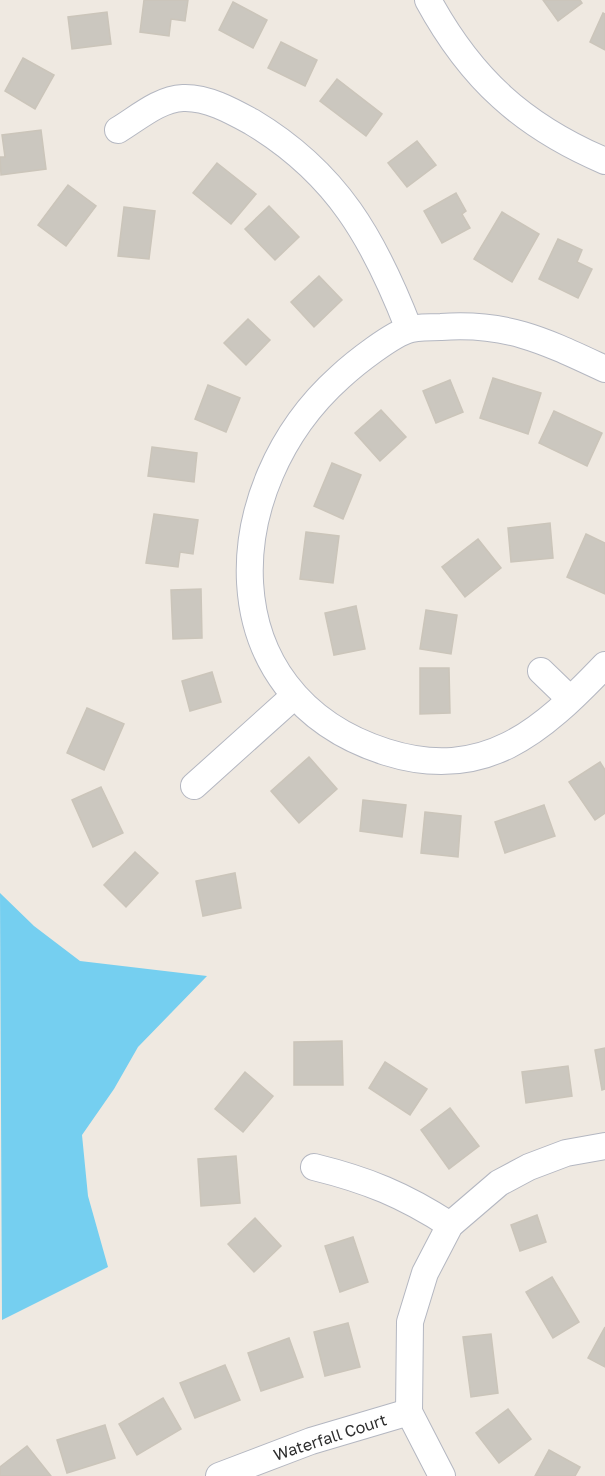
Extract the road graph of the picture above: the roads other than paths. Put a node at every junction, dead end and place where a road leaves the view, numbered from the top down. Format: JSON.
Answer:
{"nodes":[{"id":1,"x":428,"y":0,"type":"edge"},
{"id":2,"x":118,"y":130,"type":"dead end"},
{"id":3,"x":605,"y":161,"type":"edge"},
{"id":4,"x":409,"y":329,"type":"junction"},
{"id":5,"x":605,"y":369,"type":"edge"},
{"id":6,"x":605,"y":665,"type":"edge"},
{"id":7,"x":541,"y":671,"type":"dead end"},
{"id":8,"x":293,"y":697,"type":"junction"},
{"id":9,"x":570,"y":699,"type":"junction"},
{"id":10,"x":194,"y":786,"type":"dead end"},
{"id":11,"x":605,"y":1146,"type":"edge"},
{"id":12,"x":314,"y":1167,"type":"dead end"},
{"id":13,"x":450,"y":1225,"type":"junction"},
{"id":14,"x":409,"y":1412,"type":"junction"},
{"id":15,"x":219,"y":1476,"type":"edge"},
{"id":16,"x":442,"y":1476,"type":"edge"}],
"edges":[{"from":1,"to":3,"type":"street"},
{"from":2,"to":4,"type":"street"},
{"from":4,"to":5,"type":"street"},
{"from":4,"to":8,"type":"street"},
{"from":6,"to":9,"type":"street"},
{"from":7,"to":9,"type":"street"},
{"from":8,"to":9,"type":"street"},
{"from":8,"to":10,"type":"street"},
{"from":11,"to":13,"type":"street"},
{"from":12,"to":13,"type":"street"},
{"from":13,"to":14,"type":"street"},
{"from":14,"to":15,"type":"street","name":"Waterfall Court"},
{"from":14,"to":16,"type":"street"}]}
